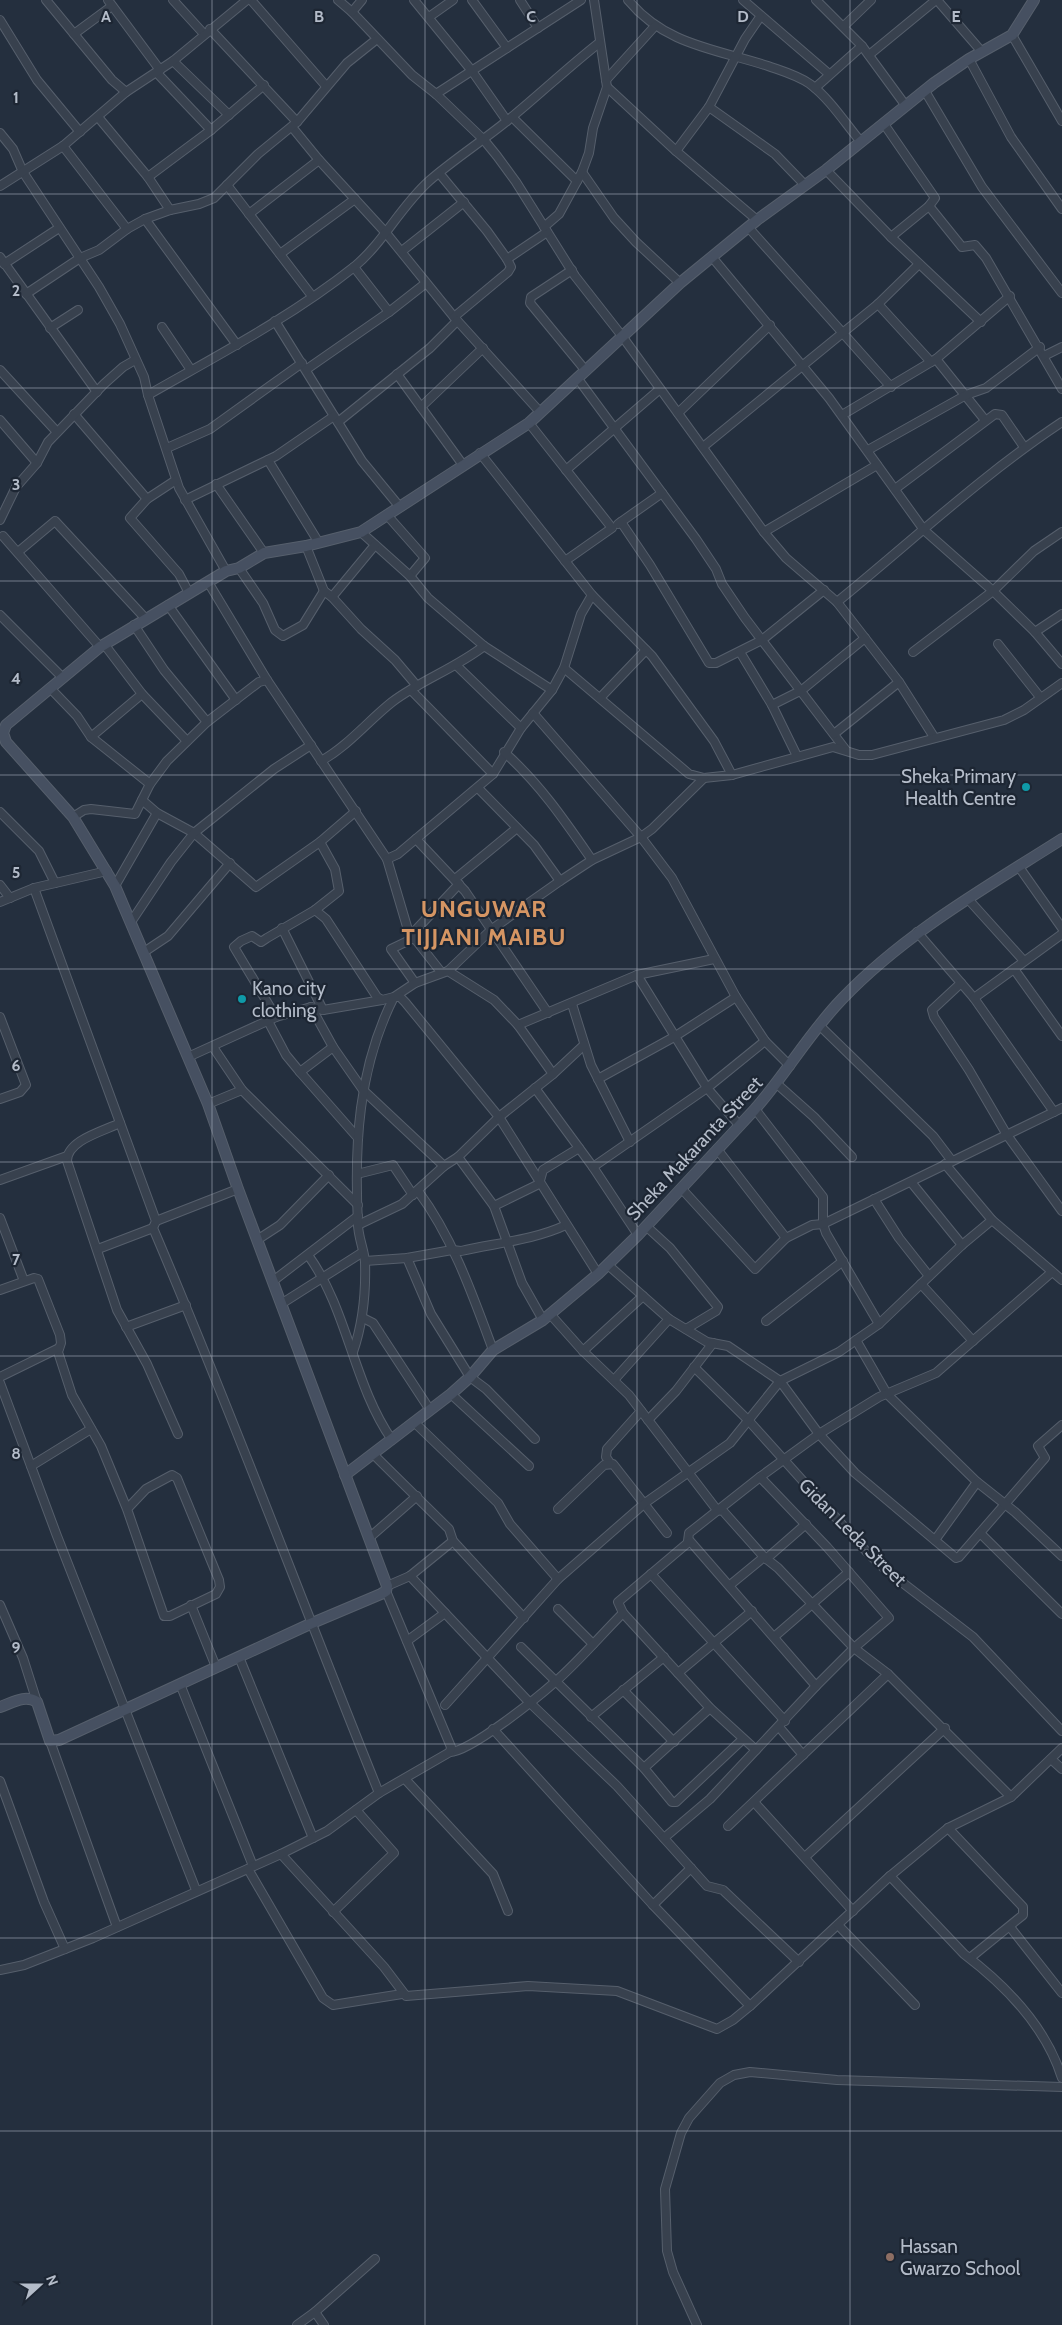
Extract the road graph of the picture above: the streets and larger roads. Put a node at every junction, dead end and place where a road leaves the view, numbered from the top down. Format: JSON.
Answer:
{"nodes":[{"id":1,"x":46,"y":0,"type":"edge"},
{"id":2,"x":172,"y":0,"type":"edge"},
{"id":3,"x":249,"y":0,"type":"edge"},
{"id":4,"x":338,"y":0,"type":"edge"},
{"id":5,"x":362,"y":0,"type":"edge"},
{"id":6,"x":414,"y":0,"type":"edge"},
{"id":7,"x":453,"y":0,"type":"edge"},
{"id":8,"x":472,"y":0,"type":"edge"},
{"id":9,"x":520,"y":0,"type":"edge"},
{"id":10,"x":580,"y":0,"type":"edge"},
{"id":11,"x":594,"y":0,"type":"edge"},
{"id":12,"x":628,"y":0,"type":"edge"},
{"id":13,"x":742,"y":0,"type":"edge"},
{"id":14,"x":816,"y":0,"type":"edge"},
{"id":15,"x":871,"y":0,"type":"edge"},
{"id":16,"x":936,"y":0,"type":"edge"},
{"id":17,"x":1034,"y":0,"type":"edge"},
{"id":18,"x":110,"y":3,"type":"edge"},
{"id":19,"x":352,"y":12,"type":"junction"},
{"id":20,"x":429,"y":17,"type":"junction"},
{"id":21,"x":760,"y":17,"type":"junction"},
{"id":22,"x":0,"y":20,"type":"edge"},
{"id":23,"x":655,"y":26,"type":"junction"},
{"id":24,"x":844,"y":26,"type":"junction"},
{"id":25,"x":538,"y":28,"type":"junction"},
{"id":26,"x":207,"y":32,"type":"junction"},
{"id":27,"x":74,"y":34,"type":"junction"},
{"id":28,"x":1012,"y":35,"type":"junction"},
{"id":29,"x":377,"y":39,"type":"junction"},
{"id":30,"x":599,"y":43,"type":"junction"},
{"id":31,"x":862,"y":46,"type":"junction"},
{"id":32,"x":507,"y":48,"type":"junction"},
{"id":33,"x":982,"y":52,"type":"junction"},
{"id":34,"x":869,"y":55,"type":"junction"},
{"id":35,"x":737,"y":56,"type":"junction"},
{"id":36,"x":969,"y":59,"type":"junction"},
{"id":37,"x":174,"y":61,"type":"junction"},
{"id":38,"x":159,"y":71,"type":"junction"},
{"id":39,"x":472,"y":71,"type":"junction"},
{"id":40,"x":829,"y":74,"type":"junction"},
{"id":41,"x":607,"y":83,"type":"junction"},
{"id":42,"x":264,"y":85,"type":"junction"},
{"id":43,"x":326,"y":86,"type":"junction"},
{"id":44,"x":815,"y":88,"type":"junction"},
{"id":45,"x":925,"y":90,"type":"junction"},
{"id":46,"x":126,"y":92,"type":"junction"},
{"id":47,"x":436,"y":94,"type":"junction"},
{"id":48,"x":906,"y":106,"type":"junction"},
{"id":49,"x":709,"y":107,"type":"junction"},
{"id":50,"x":1059,"y":111,"type":"edge"},
{"id":51,"x":229,"y":115,"type":"junction"},
{"id":52,"x":98,"y":117,"type":"junction"},
{"id":53,"x":510,"y":119,"type":"junction"},
{"id":54,"x":1062,"y":121,"type":"edge"},
{"id":55,"x":294,"y":124,"type":"junction"},
{"id":56,"x":884,"y":124,"type":"junction"},
{"id":57,"x":211,"y":130,"type":"junction"},
{"id":58,"x":80,"y":132,"type":"junction"},
{"id":59,"x":0,"y":133,"type":"edge"},
{"id":60,"x":484,"y":140,"type":"junction"},
{"id":61,"x":860,"y":142,"type":"junction"},
{"id":62,"x":63,"y":146,"type":"junction"},
{"id":63,"x":676,"y":151,"type":"junction"},
{"id":64,"x":319,"y":160,"type":"junction"},
{"id":65,"x":826,"y":170,"type":"junction"},
{"id":66,"x":23,"y":172,"type":"junction"},
{"id":67,"x":582,"y":172,"type":"junction"},
{"id":68,"x":440,"y":173,"type":"junction"},
{"id":69,"x":148,"y":177,"type":"junction"},
{"id":70,"x":578,"y":181,"type":"junction"},
{"id":71,"x":227,"y":185,"type":"junction"},
{"id":72,"x":806,"y":185,"type":"junction"},
{"id":73,"x":0,"y":186,"type":"edge"},
{"id":74,"x":355,"y":199,"type":"junction"},
{"id":75,"x":464,"y":202,"type":"junction"},
{"id":76,"x":929,"y":206,"type":"junction"},
{"id":77,"x":1062,"y":209,"type":"edge"},
{"id":78,"x":170,"y":210,"type":"junction"},
{"id":79,"x":249,"y":214,"type":"junction"},
{"id":80,"x":145,"y":219,"type":"junction"},
{"id":81,"x":757,"y":220,"type":"junction"},
{"id":82,"x":748,"y":227,"type":"junction"},
{"id":83,"x":59,"y":228,"type":"junction"},
{"id":84,"x":127,"y":229,"type":"junction"},
{"id":85,"x":546,"y":229,"type":"junction"},
{"id":86,"x":386,"y":233,"type":"junction"},
{"id":87,"x":891,"y":237,"type":"junction"},
{"id":88,"x":402,"y":251,"type":"junction"},
{"id":89,"x":280,"y":254,"type":"junction"},
{"id":90,"x":712,"y":257,"type":"junction"},
{"id":91,"x":80,"y":258,"type":"junction"},
{"id":92,"x":506,"y":259,"type":"junction"},
{"id":93,"x":2,"y":261,"type":"edge"},
{"id":94,"x":919,"y":264,"type":"junction"},
{"id":95,"x":354,"y":267,"type":"junction"},
{"id":96,"x":572,"y":270,"type":"junction"},
{"id":97,"x":426,"y":283,"type":"junction"},
{"id":98,"x":680,"y":283,"type":"junction"},
{"id":99,"x":1062,"y":293,"type":"edge"},
{"id":100,"x":26,"y":294,"type":"junction"},
{"id":101,"x":312,"y":296,"type":"junction"},
{"id":102,"x":1010,"y":296,"type":"junction"},
{"id":103,"x":878,"y":304,"type":"junction"},
{"id":104,"x":78,"y":310,"type":"dead end"},
{"id":105,"x":389,"y":312,"type":"junction"},
{"id":106,"x":455,"y":319,"type":"junction"},
{"id":107,"x":275,"y":321,"type":"junction"},
{"id":108,"x":981,"y":322,"type":"junction"},
{"id":109,"x":770,"y":325,"type":"junction"},
{"id":110,"x":50,"y":328,"type":"junction"},
{"id":111,"x":162,"y":328,"type":"dead end"},
{"id":112,"x":844,"y":332,"type":"junction"},
{"id":113,"x":622,"y":336,"type":"junction"},
{"id":114,"x":237,"y":345,"type":"junction"},
{"id":115,"x":1040,"y":347,"type":"junction"},
{"id":116,"x":1062,"y":347,"type":"edge"},
{"id":117,"x":483,"y":348,"type":"junction"},
{"id":118,"x":1044,"y":356,"type":"junction"},
{"id":119,"x":135,"y":360,"type":"junction"},
{"id":120,"x":934,"y":360,"type":"junction"},
{"id":121,"x":802,"y":364,"type":"junction"},
{"id":122,"x":304,"y":366,"type":"junction"},
{"id":123,"x":0,"y":370,"type":"edge"},
{"id":124,"x":191,"y":370,"type":"junction"},
{"id":125,"x":586,"y":372,"type":"junction"},
{"id":126,"x":397,"y":374,"type":"junction"},
{"id":127,"x":578,"y":379,"type":"junction"},
{"id":128,"x":891,"y":387,"type":"junction"},
{"id":129,"x":660,"y":389,"type":"junction"},
{"id":130,"x":1062,"y":389,"type":"edge"},
{"id":131,"x":97,"y":392,"type":"junction"},
{"id":132,"x":148,"y":395,"type":"junction"},
{"id":133,"x":966,"y":395,"type":"junction"},
{"id":134,"x":421,"y":407,"type":"junction"},
{"id":135,"x":540,"y":412,"type":"junction"},
{"id":136,"x":678,"y":413,"type":"junction"},
{"id":137,"x":74,"y":414,"type":"junction"},
{"id":138,"x":842,"y":415,"type":"junction"},
{"id":139,"x":336,"y":419,"type":"junction"},
{"id":140,"x":0,"y":420,"type":"edge"},
{"id":141,"x":985,"y":420,"type":"junction"},
{"id":142,"x":1062,"y":422,"type":"edge"},
{"id":143,"x":529,"y":423,"type":"junction"},
{"id":144,"x":614,"y":428,"type":"junction"},
{"id":145,"x":57,"y":432,"type":"junction"},
{"id":146,"x":703,"y":447,"type":"junction"},
{"id":147,"x":1024,"y":447,"type":"junction"},
{"id":148,"x":167,"y":448,"type":"junction"},
{"id":149,"x":868,"y":450,"type":"junction"},
{"id":150,"x":480,"y":454,"type":"junction"},
{"id":151,"x":268,"y":460,"type":"junction"},
{"id":152,"x":37,"y":463,"type":"junction"},
{"id":153,"x":463,"y":465,"type":"junction"},
{"id":154,"x":877,"y":465,"type":"junction"},
{"id":155,"x":566,"y":470,"type":"junction"},
{"id":156,"x":176,"y":480,"type":"junction"},
{"id":157,"x":216,"y":484,"type":"junction"},
{"id":158,"x":895,"y":489,"type":"junction"},
{"id":159,"x":662,"y":493,"type":"junction"},
{"id":160,"x":147,"y":499,"type":"junction"},
{"id":161,"x":0,"y":500,"type":"edge"},
{"id":162,"x":185,"y":500,"type":"junction"},
{"id":163,"x":399,"y":506,"type":"junction"},
{"id":164,"x":6,"y":507,"type":"junction"},
{"id":165,"x":387,"y":515,"type":"junction"},
{"id":166,"x":0,"y":520,"type":"edge"},
{"id":167,"x":621,"y":522,"type":"junction"},
{"id":168,"x":612,"y":528,"type":"junction"},
{"id":169,"x":924,"y":530,"type":"junction"},
{"id":170,"x":361,"y":532,"type":"junction"},
{"id":171,"x":764,"y":532,"type":"junction"},
{"id":172,"x":1062,"y":532,"type":"edge"},
{"id":173,"x":1,"y":535,"type":"edge"},
{"id":174,"x":319,"y":543,"type":"junction"},
{"id":175,"x":375,"y":545,"type":"junction"},
{"id":176,"x":306,"y":546,"type":"junction"},
{"id":177,"x":18,"y":552,"type":"junction"},
{"id":178,"x":264,"y":552,"type":"junction"},
{"id":179,"x":565,"y":561,"type":"junction"},
{"id":180,"x":239,"y":568,"type":"junction"},
{"id":181,"x":226,"y":571,"type":"junction"},
{"id":182,"x":410,"y":576,"type":"junction"},
{"id":183,"x":208,"y":582,"type":"junction"},
{"id":184,"x":824,"y":590,"type":"junction"},
{"id":185,"x":324,"y":591,"type":"junction"},
{"id":186,"x":992,"y":591,"type":"junction"},
{"id":187,"x":189,"y":593,"type":"junction"},
{"id":188,"x":592,"y":595,"type":"junction"},
{"id":189,"x":332,"y":596,"type":"junction"},
{"id":190,"x":837,"y":602,"type":"junction"},
{"id":191,"x":168,"y":605,"type":"junction"},
{"id":192,"x":1062,"y":614,"type":"edge"},
{"id":193,"x":0,"y":615,"type":"edge"},
{"id":194,"x":145,"y":618,"type":"junction"},
{"id":195,"x":134,"y":626,"type":"junction"},
{"id":196,"x":1035,"y":632,"type":"junction"},
{"id":197,"x":866,"y":638,"type":"junction"},
{"id":198,"x":762,"y":640,"type":"junction"},
{"id":199,"x":998,"y":644,"type":"dead end"},
{"id":200,"x":102,"y":646,"type":"junction"},
{"id":201,"x":484,"y":646,"type":"junction"},
{"id":202,"x":646,"y":650,"type":"junction"},
{"id":203,"x":740,"y":652,"type":"junction"},
{"id":204,"x":913,"y":652,"type":"dead end"},
{"id":205,"x":1061,"y":660,"type":"edge"},
{"id":206,"x":456,"y":665,"type":"junction"},
{"id":207,"x":564,"y":668,"type":"junction"},
{"id":208,"x":62,"y":677,"type":"junction"},
{"id":209,"x":266,"y":680,"type":"junction"},
{"id":210,"x":899,"y":682,"type":"junction"},
{"id":211,"x":1062,"y":683,"type":"edge"},
{"id":212,"x":50,"y":688,"type":"junction"},
{"id":213,"x":414,"y":688,"type":"junction"},
{"id":214,"x":552,"y":690,"type":"junction"},
{"id":215,"x":802,"y":690,"type":"junction"},
{"id":216,"x":142,"y":694,"type":"junction"},
{"id":217,"x":1040,"y":697,"type":"junction"},
{"id":218,"x":600,"y":698,"type":"junction"},
{"id":219,"x":236,"y":700,"type":"junction"},
{"id":220,"x":772,"y":705,"type":"junction"},
{"id":221,"x":533,"y":713,"type":"junction"},
{"id":222,"x":207,"y":722,"type":"junction"},
{"id":223,"x":521,"y":728,"type":"junction"},
{"id":224,"x":2,"y":733,"type":"edge"},
{"id":225,"x":834,"y":734,"type":"junction"},
{"id":226,"x":91,"y":737,"type":"junction"},
{"id":227,"x":934,"y":737,"type":"junction"},
{"id":228,"x":187,"y":741,"type":"junction"},
{"id":229,"x":311,"y":745,"type":"junction"},
{"id":230,"x":845,"y":749,"type":"junction"},
{"id":231,"x":504,"y":752,"type":"junction"},
{"id":232,"x":797,"y":756,"type":"junction"},
{"id":233,"x":321,"y":761,"type":"junction"},
{"id":234,"x":492,"y":774,"type":"junction"},
{"id":235,"x":732,"y":775,"type":"junction"},
{"id":236,"x":704,"y":778,"type":"junction"},
{"id":237,"x":150,"y":784,"type":"junction"},
{"id":238,"x":478,"y":788,"type":"junction"},
{"id":239,"x":142,"y":800,"type":"junction"},
{"id":240,"x":356,"y":811,"type":"junction"},
{"id":241,"x":0,"y":812,"type":"edge"},
{"id":242,"x":158,"y":813,"type":"junction"},
{"id":243,"x":73,"y":817,"type":"junction"},
{"id":244,"x":517,"y":828,"type":"junction"},
{"id":245,"x":194,"y":834,"type":"junction"},
{"id":246,"x":641,"y":836,"type":"junction"},
{"id":247,"x":416,"y":838,"type":"junction"},
{"id":248,"x":1062,"y":839,"type":"edge"},
{"id":249,"x":320,"y":842,"type":"junction"},
{"id":250,"x":386,"y":858,"type":"junction"},
{"id":251,"x":592,"y":860,"type":"junction"},
{"id":252,"x":230,"y":862,"type":"junction"},
{"id":253,"x":1019,"y":867,"type":"junction"},
{"id":254,"x":107,"y":871,"type":"junction"},
{"id":255,"x":560,"y":881,"type":"junction"},
{"id":256,"x":457,"y":882,"type":"junction"},
{"id":257,"x":56,"y":883,"type":"junction"},
{"id":258,"x":0,"y":886,"type":"edge"},
{"id":259,"x":115,"y":886,"type":"junction"},
{"id":260,"x":34,"y":888,"type":"junction"},
{"id":261,"x":10,"y":898,"type":"junction"},
{"id":262,"x":968,"y":899,"type":"junction"},
{"id":263,"x":0,"y":902,"type":"edge"},
{"id":264,"x":315,"y":910,"type":"junction"},
{"id":265,"x":132,"y":922,"type":"junction"},
{"id":266,"x":282,"y":928,"type":"junction"},
{"id":267,"x":1062,"y":928,"type":"edge"},
{"id":268,"x":492,"y":929,"type":"junction"},
{"id":269,"x":917,"y":932,"type":"junction"},
{"id":270,"x":1062,"y":934,"type":"edge"},
{"id":271,"x":413,"y":936,"type":"junction"},
{"id":272,"x":144,"y":952,"type":"junction"},
{"id":273,"x":714,"y":959,"type":"junction"},
{"id":274,"x":1024,"y":962,"type":"junction"},
{"id":275,"x":1014,"y":969,"type":"junction"},
{"id":276,"x":445,"y":971,"type":"junction"},
{"id":277,"x":637,"y":975,"type":"junction"},
{"id":278,"x":415,"y":983,"type":"junction"},
{"id":279,"x":961,"y":983,"type":"junction"},
{"id":280,"x":394,"y":997,"type":"junction"},
{"id":281,"x":736,"y":998,"type":"junction"},
{"id":282,"x":974,"y":998,"type":"junction"},
{"id":283,"x":382,"y":1000,"type":"junction"},
{"id":284,"x":572,"y":1004,"type":"junction"},
{"id":285,"x":311,"y":1007,"type":"junction"},
{"id":286,"x":323,"y":1010,"type":"junction"},
{"id":287,"x":548,"y":1013,"type":"junction"},
{"id":288,"x":0,"y":1017,"type":"edge"},
{"id":289,"x":272,"y":1019,"type":"junction"},
{"id":290,"x":518,"y":1025,"type":"junction"},
{"id":291,"x":819,"y":1025,"type":"junction"},
{"id":292,"x":1062,"y":1036,"type":"edge"},
{"id":293,"x":674,"y":1037,"type":"junction"},
{"id":294,"x":765,"y":1041,"type":"junction"},
{"id":295,"x":584,"y":1045,"type":"junction"},
{"id":296,"x":214,"y":1047,"type":"junction"},
{"id":297,"x":332,"y":1047,"type":"junction"},
{"id":298,"x":188,"y":1057,"type":"junction"},
{"id":299,"x":790,"y":1066,"type":"junction"},
{"id":300,"x":300,"y":1072,"type":"junction"},
{"id":301,"x":553,"y":1074,"type":"junction"},
{"id":302,"x":598,"y":1079,"type":"junction"},
{"id":303,"x":777,"y":1084,"type":"junction"},
{"id":304,"x":535,"y":1088,"type":"junction"},
{"id":305,"x":708,"y":1088,"type":"junction"},
{"id":306,"x":242,"y":1090,"type":"junction"},
{"id":307,"x":362,"y":1090,"type":"junction"},
{"id":308,"x":0,"y":1099,"type":"edge"},
{"id":309,"x":208,"y":1104,"type":"junction"},
{"id":310,"x":755,"y":1109,"type":"junction"},
{"id":311,"x":1060,"y":1110,"type":"edge"},
{"id":312,"x":499,"y":1117,"type":"junction"},
{"id":313,"x":120,"y":1123,"type":"junction"},
{"id":314,"x":738,"y":1125,"type":"junction"},
{"id":315,"x":1007,"y":1135,"type":"junction"},
{"id":316,"x":358,"y":1138,"type":"junction"},
{"id":317,"x":630,"y":1142,"type":"junction"},
{"id":318,"x":579,"y":1148,"type":"junction"},
{"id":319,"x":717,"y":1149,"type":"junction"},
{"id":320,"x":67,"y":1156,"type":"junction"},
{"id":321,"x":852,"y":1156,"type":"dead end"},
{"id":322,"x":458,"y":1157,"type":"junction"},
{"id":323,"x":948,"y":1163,"type":"junction"},
{"id":324,"x":444,"y":1166,"type":"junction"},
{"id":325,"x":593,"y":1167,"type":"junction"},
{"id":326,"x":357,"y":1174,"type":"junction"},
{"id":327,"x":329,"y":1175,"type":"junction"},
{"id":328,"x":0,"y":1180,"type":"edge"},
{"id":329,"x":911,"y":1182,"type":"junction"},
{"id":330,"x":540,"y":1184,"type":"junction"},
{"id":331,"x":681,"y":1188,"type":"junction"},
{"id":332,"x":238,"y":1190,"type":"junction"},
{"id":333,"x":416,"y":1193,"type":"junction"},
{"id":334,"x":874,"y":1199,"type":"junction"},
{"id":335,"x":358,"y":1205,"type":"junction"},
{"id":336,"x":494,"y":1206,"type":"junction"},
{"id":337,"x":1062,"y":1211,"type":"edge"},
{"id":338,"x":358,"y":1216,"type":"junction"},
{"id":339,"x":0,"y":1218,"type":"edge"},
{"id":340,"x":992,"y":1220,"type":"junction"},
{"id":341,"x":155,"y":1224,"type":"junction"},
{"id":342,"x":823,"y":1224,"type":"junction"},
{"id":343,"x":358,"y":1225,"type":"junction"},
{"id":344,"x":566,"y":1225,"type":"junction"},
{"id":345,"x":646,"y":1226,"type":"junction"},
{"id":346,"x":638,"y":1235,"type":"junction"},
{"id":347,"x":786,"y":1238,"type":"junction"},
{"id":348,"x":257,"y":1240,"type":"junction"},
{"id":349,"x":508,"y":1240,"type":"junction"},
{"id":350,"x":962,"y":1245,"type":"junction"},
{"id":351,"x":98,"y":1249,"type":"junction"},
{"id":352,"x":452,"y":1250,"type":"junction"},
{"id":353,"x":363,"y":1252,"type":"junction"},
{"id":354,"x":308,"y":1255,"type":"junction"},
{"id":355,"x":407,"y":1258,"type":"junction"},
{"id":356,"x":365,"y":1261,"type":"junction"},
{"id":357,"x":843,"y":1261,"type":"junction"},
{"id":358,"x":608,"y":1265,"type":"junction"},
{"id":359,"x":1052,"y":1272,"type":"junction"},
{"id":360,"x":598,"y":1274,"type":"junction"},
{"id":361,"x":323,"y":1276,"type":"junction"},
{"id":362,"x":930,"y":1276,"type":"junction"},
{"id":363,"x":1062,"y":1280,"type":"edge"},
{"id":364,"x":24,"y":1281,"type":"junction"},
{"id":365,"x":272,"y":1281,"type":"junction"},
{"id":366,"x":921,"y":1284,"type":"junction"},
{"id":367,"x":0,"y":1290,"type":"edge"},
{"id":368,"x":643,"y":1296,"type":"junction"},
{"id":369,"x":186,"y":1304,"type":"junction"},
{"id":370,"x":281,"y":1304,"type":"junction"},
{"id":371,"x":547,"y":1317,"type":"junction"},
{"id":372,"x":363,"y":1318,"type":"junction"},
{"id":373,"x":669,"y":1319,"type":"junction"},
{"id":374,"x":766,"y":1322,"type":"dead end"},
{"id":375,"x":878,"y":1324,"type":"junction"},
{"id":376,"x":126,"y":1327,"type":"junction"},
{"id":377,"x":686,"y":1329,"type":"junction"},
{"id":378,"x":856,"y":1340,"type":"junction"},
{"id":379,"x":973,"y":1341,"type":"junction"},
{"id":380,"x":713,"y":1343,"type":"junction"},
{"id":381,"x":59,"y":1348,"type":"junction"},
{"id":382,"x":493,"y":1350,"type":"junction"},
{"id":383,"x":583,"y":1351,"type":"junction"},
{"id":384,"x":353,"y":1352,"type":"junction"},
{"id":385,"x":694,"y":1367,"type":"junction"},
{"id":386,"x":0,"y":1377,"type":"edge"},
{"id":387,"x":470,"y":1377,"type":"junction"},
{"id":388,"x":614,"y":1380,"type":"junction"},
{"id":389,"x":780,"y":1381,"type":"junction"},
{"id":390,"x":0,"y":1383,"type":"edge"},
{"id":391,"x":451,"y":1394,"type":"junction"},
{"id":392,"x":887,"y":1394,"type":"junction"},
{"id":393,"x":430,"y":1410,"type":"junction"},
{"id":394,"x":641,"y":1412,"type":"junction"},
{"id":395,"x":648,"y":1420,"type":"junction"},
{"id":396,"x":749,"y":1421,"type":"junction"},
{"id":397,"x":415,"y":1423,"type":"junction"},
{"id":398,"x":1062,"y":1425,"type":"edge"},
{"id":399,"x":91,"y":1429,"type":"junction"},
{"id":400,"x":178,"y":1434,"type":"dead end"},
{"id":401,"x":819,"y":1434,"type":"junction"},
{"id":402,"x":535,"y":1439,"type":"dead end"},
{"id":403,"x":392,"y":1440,"type":"junction"},
{"id":404,"x":374,"y":1455,"type":"junction"},
{"id":405,"x":783,"y":1460,"type":"junction"},
{"id":406,"x":610,"y":1463,"type":"junction"},
{"id":407,"x":31,"y":1466,"type":"junction"},
{"id":408,"x":529,"y":1466,"type":"dead end"},
{"id":409,"x":687,"y":1472,"type":"junction"},
{"id":410,"x":345,"y":1475,"type":"junction"},
{"id":411,"x":760,"y":1477,"type":"junction"},
{"id":412,"x":977,"y":1482,"type":"junction"},
{"id":413,"x":417,"y":1496,"type":"junction"},
{"id":414,"x":645,"y":1503,"type":"junction"},
{"id":415,"x":1005,"y":1504,"type":"junction"},
{"id":416,"x":127,"y":1509,"type":"junction"},
{"id":417,"x":558,"y":1509,"type":"dead end"},
{"id":418,"x":717,"y":1510,"type":"junction"},
{"id":419,"x":806,"y":1524,"type":"junction"},
{"id":420,"x":667,"y":1534,"type":"dead end"},
{"id":421,"x":980,"y":1534,"type":"junction"},
{"id":422,"x":369,"y":1538,"type":"junction"},
{"id":423,"x":935,"y":1540,"type":"junction"},
{"id":424,"x":454,"y":1541,"type":"junction"},
{"id":425,"x":688,"y":1542,"type":"junction"},
{"id":426,"x":1062,"y":1556,"type":"edge"},
{"id":427,"x":765,"y":1558,"type":"junction"},
{"id":428,"x":849,"y":1572,"type":"junction"},
{"id":429,"x":651,"y":1574,"type":"junction"},
{"id":430,"x":410,"y":1576,"type":"junction"},
{"id":431,"x":558,"y":1579,"type":"junction"},
{"id":432,"x":730,"y":1585,"type":"junction"},
{"id":433,"x":387,"y":1588,"type":"junction"},
{"id":434,"x":811,"y":1604,"type":"junction"},
{"id":435,"x":0,"y":1605,"type":"edge"},
{"id":436,"x":190,"y":1606,"type":"junction"},
{"id":437,"x":558,"y":1609,"type":"dead end"},
{"id":438,"x":752,"y":1611,"type":"junction"},
{"id":439,"x":622,"y":1612,"type":"junction"},
{"id":440,"x":445,"y":1613,"type":"junction"},
{"id":441,"x":2,"y":1614,"type":"edge"},
{"id":442,"x":1062,"y":1614,"type":"edge"},
{"id":443,"x":524,"y":1618,"type":"junction"},
{"id":444,"x":310,"y":1624,"type":"junction"},
{"id":445,"x":774,"y":1637,"type":"junction"},
{"id":446,"x":407,"y":1641,"type":"junction"},
{"id":447,"x":714,"y":1643,"type":"junction"},
{"id":448,"x":592,"y":1644,"type":"junction"},
{"id":449,"x":521,"y":1648,"type":"dead end"},
{"id":450,"x":854,"y":1648,"type":"junction"},
{"id":451,"x":239,"y":1656,"type":"junction"},
{"id":452,"x":664,"y":1657,"type":"junction"},
{"id":453,"x":488,"y":1659,"type":"junction"},
{"id":454,"x":216,"y":1667,"type":"junction"},
{"id":455,"x":678,"y":1673,"type":"junction"},
{"id":456,"x":888,"y":1674,"type":"junction"},
{"id":457,"x":555,"y":1682,"type":"junction"},
{"id":458,"x":180,"y":1684,"type":"junction"},
{"id":459,"x":816,"y":1686,"type":"junction"},
{"id":460,"x":623,"y":1690,"type":"junction"},
{"id":461,"x":37,"y":1702,"type":"junction"},
{"id":462,"x":529,"y":1702,"type":"junction"},
{"id":463,"x":446,"y":1705,"type":"dead end"},
{"id":464,"x":0,"y":1707,"type":"edge"},
{"id":465,"x":710,"y":1708,"type":"junction"},
{"id":466,"x":125,"y":1709,"type":"junction"},
{"id":467,"x":591,"y":1718,"type":"junction"},
{"id":468,"x":782,"y":1724,"type":"junction"},
{"id":469,"x":945,"y":1728,"type":"junction"},
{"id":470,"x":493,"y":1729,"type":"junction"},
{"id":471,"x":1062,"y":1731,"type":"edge"},
{"id":472,"x":743,"y":1739,"type":"junction"},
{"id":473,"x":50,"y":1741,"type":"junction"},
{"id":474,"x":674,"y":1742,"type":"junction"},
{"id":475,"x":1062,"y":1748,"type":"edge"},
{"id":476,"x":756,"y":1750,"type":"junction"},
{"id":477,"x":450,"y":1752,"type":"junction"},
{"id":478,"x":803,"y":1755,"type":"junction"},
{"id":479,"x":1051,"y":1758,"type":"junction"},
{"id":480,"x":644,"y":1768,"type":"junction"},
{"id":481,"x":1062,"y":1768,"type":"edge"},
{"id":482,"x":405,"y":1779,"type":"junction"},
{"id":483,"x":0,"y":1781,"type":"edge"},
{"id":484,"x":379,"y":1793,"type":"junction"},
{"id":485,"x":1011,"y":1797,"type":"junction"},
{"id":486,"x":754,"y":1802,"type":"junction"},
{"id":487,"x":356,"y":1810,"type":"junction"},
{"id":488,"x":728,"y":1826,"type":"dead end"},
{"id":489,"x":948,"y":1828,"type":"junction"},
{"id":490,"x":313,"y":1838,"type":"junction"},
{"id":491,"x":664,"y":1838,"type":"junction"},
{"id":492,"x":281,"y":1854,"type":"junction"},
{"id":493,"x":805,"y":1857,"type":"junction"},
{"id":494,"x":251,"y":1868,"type":"junction"},
{"id":495,"x":691,"y":1868,"type":"junction"},
{"id":496,"x":890,"y":1876,"type":"junction"},
{"id":497,"x":196,"y":1890,"type":"junction"},
{"id":498,"x":652,"y":1905,"type":"junction"},
{"id":499,"x":508,"y":1911,"type":"dead end"},
{"id":500,"x":853,"y":1911,"type":"junction"},
{"id":501,"x":333,"y":1912,"type":"junction"},
{"id":502,"x":838,"y":1925,"type":"junction"},
{"id":503,"x":117,"y":1927,"type":"junction"},
{"id":504,"x":1010,"y":1927,"type":"junction"},
{"id":505,"x":65,"y":1949,"type":"junction"},
{"id":506,"x":970,"y":1958,"type":"junction"},
{"id":507,"x":799,"y":1962,"type":"junction"},
{"id":508,"x":0,"y":1970,"type":"edge"},
{"id":509,"x":1062,"y":1992,"type":"edge"},
{"id":510,"x":402,"y":1994,"type":"junction"},
{"id":511,"x":915,"y":2005,"type":"dead end"},
{"id":512,"x":750,"y":2006,"type":"junction"},
{"id":513,"x":1062,"y":2078,"type":"edge"},
{"id":514,"x":1062,"y":2087,"type":"edge"},
{"id":515,"x":375,"y":2259,"type":"dead end"},
{"id":516,"x":315,"y":2312,"type":"junction"},
{"id":517,"x":297,"y":2325,"type":"edge"},
{"id":518,"x":324,"y":2325,"type":"edge"},
{"id":519,"x":697,"y":2325,"type":"edge"}],
"edges":[{"from":1,"to":27,"type":"street"},
{"from":2,"to":26,"type":"street"},
{"from":3,"to":26,"type":"street"},
{"from":3,"to":43,"type":"street"},
{"from":4,"to":19,"type":"street"},
{"from":5,"to":19,"type":"street"},
{"from":6,"to":20,"type":"street"},
{"from":7,"to":20,"type":"street"},
{"from":8,"to":32,"type":"street"},
{"from":9,"to":25,"type":"street"},
{"from":10,"to":25,"type":"street"},
{"from":11,"to":30,"type":"street"},
{"from":12,"to":23,"type":"street"},
{"from":13,"to":21,"type":"street"},
{"from":14,"to":24,"type":"street"},
{"from":15,"to":24,"type":"street"},
{"from":16,"to":33,"type":"street"},
{"from":16,"to":34,"type":"street"},
{"from":17,"to":28,"type":"street"},
{"from":18,"to":27,"type":"street"},
{"from":18,"to":38,"type":"street"},
{"from":19,"to":29,"type":"street"},
{"from":20,"to":39,"type":"street"},
{"from":21,"to":35,"type":"street"},
{"from":21,"to":40,"type":"street"},
{"from":22,"to":58,"type":"street"},
{"from":23,"to":35,"type":"street"},
{"from":23,"to":41,"type":"street"},
{"from":24,"to":31,"type":"street"},
{"from":25,"to":32,"type":"street"},
{"from":26,"to":37,"type":"street"},
{"from":26,"to":42,"type":"street"},
{"from":27,"to":46,"type":"street"},
{"from":28,"to":33,"type":"street"},
{"from":28,"to":50,"type":"street"},
{"from":29,"to":43,"type":"street"},
{"from":29,"to":47,"type":"street"},
{"from":30,"to":41,"type":"street"},
{"from":30,"to":53,"type":"street"},
{"from":31,"to":34,"type":"street"},
{"from":31,"to":40,"type":"street"},
{"from":32,"to":39,"type":"street"},
{"from":33,"to":36,"type":"street"},
{"from":34,"to":48,"type":"street"},
{"from":35,"to":44,"type":"street"},
{"from":35,"to":49,"type":"street"},
{"from":36,"to":45,"type":"street"},
{"from":36,"to":77,"type":"street"},
{"from":37,"to":38,"type":"street"},
{"from":37,"to":51,"type":"street"},
{"from":38,"to":46,"type":"street"},
{"from":38,"to":57,"type":"street"},
{"from":39,"to":47,"type":"street"},
{"from":39,"to":53,"type":"street"},
{"from":40,"to":44,"type":"street"},
{"from":41,"to":63,"type":"street"},
{"from":41,"to":67,"type":"street"},
{"from":42,"to":51,"type":"street"},
{"from":42,"to":55,"type":"street"},
{"from":43,"to":55,"type":"street"},
{"from":44,"to":61,"type":"street"},
{"from":45,"to":48,"type":"street"},
{"from":45,"to":99,"type":"street"},
{"from":46,"to":52,"type":"street"},
{"from":47,"to":60,"type":"street"},
{"from":48,"to":56,"type":"street"},
{"from":49,"to":63,"type":"street"},
{"from":49,"to":72,"type":"street"},
{"from":50,"to":54,"type":"street"},
{"from":51,"to":57,"type":"street"},
{"from":52,"to":58,"type":"street"},
{"from":52,"to":69,"type":"street"},
{"from":53,"to":60,"type":"street"},
{"from":53,"to":70,"type":"street"},
{"from":55,"to":64,"type":"street"},
{"from":55,"to":71,"type":"street"},
{"from":56,"to":61,"type":"street"},
{"from":56,"to":76,"type":"street"},
{"from":57,"to":69,"type":"street"},
{"from":58,"to":62,"type":"street"},
{"from":59,"to":66,"type":"street"},
{"from":60,"to":68,"type":"street"},
{"from":60,"to":85,"type":"street"},
{"from":61,"to":65,"type":"street"},
{"from":62,"to":66,"type":"street"},
{"from":62,"to":84,"type":"street"},
{"from":63,"to":81,"type":"street"},
{"from":64,"to":74,"type":"street"},
{"from":64,"to":79,"type":"street"},
{"from":65,"to":72,"type":"street"},
{"from":65,"to":87,"type":"street"},
{"from":66,"to":73,"type":"street"},
{"from":66,"to":83,"type":"street"},
{"from":67,"to":70,"type":"street"},
{"from":67,"to":98,"type":"street"},
{"from":68,"to":75,"type":"street"},
{"from":68,"to":86,"type":"street"},
{"from":69,"to":78,"type":"street"},
{"from":70,"to":85,"type":"street"},
{"from":71,"to":78,"type":"street"},
{"from":71,"to":79,"type":"street"},
{"from":72,"to":81,"type":"street"},
{"from":74,"to":86,"type":"street"},
{"from":74,"to":89,"type":"street"},
{"from":75,"to":88,"type":"street"},
{"from":75,"to":92,"type":"street"},
{"from":76,"to":87,"type":"street"},
{"from":76,"to":102,"type":"street"},
{"from":78,"to":80,"type":"street"},
{"from":79,"to":89,"type":"street"},
{"from":80,"to":84,"type":"street"},
{"from":80,"to":114,"type":"street"},
{"from":81,"to":82,"type":"street"},
{"from":82,"to":90,"type":"street"},
{"from":82,"to":112,"type":"street"},
{"from":83,"to":91,"type":"street"},
{"from":83,"to":93,"type":"street"},
{"from":84,"to":91,"type":"street"},
{"from":85,"to":92,"type":"street"},
{"from":85,"to":96,"type":"street"},
{"from":86,"to":88,"type":"street"},
{"from":86,"to":95,"type":"street"},
{"from":87,"to":94,"type":"street"},
{"from":88,"to":97,"type":"street"},
{"from":89,"to":101,"type":"street"},
{"from":90,"to":98,"type":"street"},
{"from":90,"to":109,"type":"street"},
{"from":91,"to":100,"type":"street"},
{"from":91,"to":119,"type":"street"},
{"from":92,"to":106,"type":"street"},
{"from":93,"to":100,"type":"street"},
{"from":94,"to":103,"type":"street"},
{"from":94,"to":108,"type":"street"},
{"from":95,"to":101,"type":"street"},
{"from":95,"to":105,"type":"street"},
{"from":96,"to":113,"type":"street"},
{"from":96,"to":125,"type":"street"},
{"from":97,"to":105,"type":"street"},
{"from":97,"to":106,"type":"street"},
{"from":98,"to":113,"type":"street"},
{"from":100,"to":110,"type":"street"},
{"from":101,"to":107,"type":"street"},
{"from":102,"to":108,"type":"street"},
{"from":102,"to":115,"type":"street"},
{"from":103,"to":112,"type":"street"},
{"from":103,"to":120,"type":"street"},
{"from":104,"to":110,"type":"street"},
{"from":105,"to":122,"type":"street"},
{"from":106,"to":117,"type":"street"},
{"from":106,"to":126,"type":"street"},
{"from":107,"to":114,"type":"street"},
{"from":107,"to":122,"type":"street"},
{"from":108,"to":120,"type":"street"},
{"from":109,"to":121,"type":"street"},
{"from":109,"to":136,"type":"street"},
{"from":110,"to":131,"type":"street"},
{"from":111,"to":124,"type":"street"},
{"from":112,"to":121,"type":"street"},
{"from":112,"to":128,"type":"street"},
{"from":113,"to":125,"type":"street"},
{"from":113,"to":129,"type":"street"},
{"from":114,"to":124,"type":"street"},
{"from":115,"to":118,"type":"street"},
{"from":115,"to":133,"type":"street"},
{"from":116,"to":118,"type":"street"},
{"from":117,"to":134,"type":"street"},
{"from":117,"to":135,"type":"street"},
{"from":118,"to":130,"type":"street"},
{"from":119,"to":131,"type":"street"},
{"from":119,"to":132,"type":"street"},
{"from":120,"to":128,"type":"street"},
{"from":120,"to":133,"type":"street"},
{"from":121,"to":138,"type":"street"},
{"from":121,"to":146,"type":"street"},
{"from":122,"to":139,"type":"street"},
{"from":122,"to":148,"type":"street"},
{"from":123,"to":145,"type":"street"},
{"from":124,"to":132,"type":"street"},
{"from":125,"to":127,"type":"street"},
{"from":126,"to":134,"type":"street"},
{"from":126,"to":139,"type":"street"},
{"from":127,"to":135,"type":"street"},
{"from":127,"to":144,"type":"street"},
{"from":128,"to":138,"type":"street"},
{"from":129,"to":136,"type":"street"},
{"from":129,"to":144,"type":"street"},
{"from":131,"to":137,"type":"street"},
{"from":132,"to":148,"type":"street"},
{"from":133,"to":141,"type":"street"},
{"from":133,"to":149,"type":"street"},
{"from":134,"to":153,"type":"street"},
{"from":135,"to":143,"type":"street"},
{"from":136,"to":146,"type":"street"},
{"from":137,"to":145,"type":"street"},
{"from":137,"to":160,"type":"street"},
{"from":138,"to":149,"type":"street"},
{"from":139,"to":151,"type":"street"},
{"from":139,"to":163,"type":"street"},
{"from":140,"to":152,"type":"street"},
{"from":141,"to":147,"type":"street"},
{"from":141,"to":158,"type":"street"},
{"from":142,"to":147,"type":"street"},
{"from":143,"to":150,"type":"street"},
{"from":143,"to":155,"type":"street"},
{"from":144,"to":155,"type":"street"},
{"from":144,"to":159,"type":"street"},
{"from":145,"to":152,"type":"street"},
{"from":146,"to":171,"type":"street"},
{"from":147,"to":169,"type":"street"},
{"from":148,"to":156,"type":"street"},
{"from":149,"to":154,"type":"street"},
{"from":150,"to":153,"type":"street"},
{"from":150,"to":179,"type":"street"},
{"from":151,"to":157,"type":"street"},
{"from":151,"to":174,"type":"street"},
{"from":152,"to":164,"type":"street"},
{"from":153,"to":163,"type":"street"},
{"from":154,"to":158,"type":"street"},
{"from":154,"to":171,"type":"street"},
{"from":155,"to":168,"type":"street"},
{"from":156,"to":160,"type":"street"},
{"from":156,"to":162,"type":"street"},
{"from":157,"to":162,"type":"street"},
{"from":157,"to":178,"type":"street"},
{"from":158,"to":169,"type":"street"},
{"from":159,"to":167,"type":"street"},
{"from":159,"to":198,"type":"street"},
{"from":160,"to":187,"type":"street"},
{"from":161,"to":164,"type":"street"},
{"from":162,"to":181,"type":"street"},
{"from":163,"to":165,"type":"street"},
{"from":164,"to":166,"type":"street"},
{"from":165,"to":170,"type":"street"},
{"from":165,"to":182,"type":"street"},
{"from":167,"to":168,"type":"street"},
{"from":167,"to":203,"type":"street"},
{"from":168,"to":179,"type":"street"},
{"from":169,"to":186,"type":"street"},
{"from":169,"to":190,"type":"street"},
{"from":170,"to":174,"type":"street"},
{"from":170,"to":175,"type":"street"},
{"from":171,"to":184,"type":"street"},
{"from":172,"to":186,"type":"street"},
{"from":173,"to":177,"type":"street"},
{"from":174,"to":176,"type":"street"},
{"from":175,"to":182,"type":"street"},
{"from":175,"to":189,"type":"street"},
{"from":176,"to":178,"type":"street"},
{"from":176,"to":185,"type":"street"},
{"from":177,"to":194,"type":"street"},
{"from":177,"to":200,"type":"street"},
{"from":178,"to":180,"type":"street"},
{"from":179,"to":188,"type":"street"},
{"from":180,"to":181,"type":"street"},
{"from":180,"to":185,"type":"street"},
{"from":181,"to":183,"type":"street"},
{"from":182,"to":201,"type":"street"},
{"from":183,"to":187,"type":"street"},
{"from":183,"to":209,"type":"street"},
{"from":184,"to":190,"type":"street"},
{"from":184,"to":198,"type":"street"},
{"from":185,"to":189,"type":"street"},
{"from":186,"to":196,"type":"street"},
{"from":186,"to":204,"type":"street"},
{"from":187,"to":191,"type":"street"},
{"from":188,"to":202,"type":"street"},
{"from":188,"to":207,"type":"street"},
{"from":189,"to":213,"type":"street"},
{"from":190,"to":197,"type":"street"},
{"from":191,"to":194,"type":"street"},
{"from":191,"to":219,"type":"street"},
{"from":192,"to":196,"type":"street"},
{"from":193,"to":208,"type":"street"},
{"from":194,"to":195,"type":"street"},
{"from":195,"to":200,"type":"street"},
{"from":195,"to":222,"type":"street"},
{"from":196,"to":205,"type":"street"},
{"from":197,"to":210,"type":"street"},
{"from":197,"to":215,"type":"street"},
{"from":198,"to":203,"type":"street"},
{"from":198,"to":215,"type":"street"},
{"from":199,"to":217,"type":"street"},
{"from":200,"to":208,"type":"street"},
{"from":200,"to":216,"type":"street"},
{"from":201,"to":206,"type":"street"},
{"from":201,"to":214,"type":"street"},
{"from":202,"to":218,"type":"street"},
{"from":202,"to":235,"type":"street"},
{"from":203,"to":220,"type":"street"},
{"from":206,"to":213,"type":"street"},
{"from":206,"to":223,"type":"street"},
{"from":207,"to":214,"type":"street"},
{"from":207,"to":218,"type":"street"},
{"from":208,"to":212,"type":"street"},
{"from":209,"to":219,"type":"street"},
{"from":209,"to":229,"type":"street"},
{"from":210,"to":225,"type":"street"},
{"from":210,"to":227,"type":"street"},
{"from":211,"to":217,"type":"street"},
{"from":212,"to":224,"type":"street"},
{"from":212,"to":226,"type":"street"},
{"from":213,"to":233,"type":"street"},
{"from":213,"to":234,"type":"street"},
{"from":214,"to":221,"type":"street"},
{"from":215,"to":220,"type":"street"},
{"from":215,"to":225,"type":"street"},
{"from":216,"to":226,"type":"street"},
{"from":216,"to":228,"type":"street"},
{"from":217,"to":227,"type":"street"},
{"from":218,"to":236,"type":"street"},
{"from":219,"to":222,"type":"street"},
{"from":220,"to":232,"type":"street"},
{"from":221,"to":223,"type":"street"},
{"from":221,"to":246,"type":"street"},
{"from":222,"to":228,"type":"street"},
{"from":223,"to":231,"type":"street"},
{"from":224,"to":243,"type":"street"},
{"from":225,"to":230,"type":"street"},
{"from":226,"to":237,"type":"street"},
{"from":227,"to":230,"type":"street"},
{"from":228,"to":237,"type":"street"},
{"from":229,"to":233,"type":"street"},
{"from":229,"to":245,"type":"street"},
{"from":230,"to":232,"type":"street"},
{"from":231,"to":234,"type":"street"},
{"from":231,"to":251,"type":"street"},
{"from":232,"to":235,"type":"street"},
{"from":233,"to":240,"type":"street"},
{"from":234,"to":238,"type":"street"},
{"from":235,"to":236,"type":"street"},
{"from":236,"to":246,"type":"street"},
{"from":237,"to":239,"type":"street"},
{"from":238,"to":244,"type":"street"},
{"from":238,"to":247,"type":"street"},
{"from":239,"to":242,"type":"street"},
{"from":239,"to":243,"type":"street"},
{"from":240,"to":249,"type":"street"},
{"from":240,"to":250,"type":"street"},
{"from":241,"to":257,"type":"street"},
{"from":242,"to":245,"type":"street"},
{"from":242,"to":259,"type":"street"},
{"from":243,"to":254,"type":"street"},
{"from":244,"to":255,"type":"street"},
{"from":244,"to":256,"type":"street"},
{"from":245,"to":252,"type":"street"},
{"from":245,"to":265,"type":"street"},
{"from":246,"to":251,"type":"street"},
{"from":246,"to":273,"type":"street"},
{"from":247,"to":250,"type":"street"},
{"from":247,"to":256,"type":"street"},
{"from":248,"to":253,"type":"street","name":"Sheka Makaranta Street"},
{"from":249,"to":252,"type":"street"},
{"from":249,"to":264,"type":"street"},
{"from":250,"to":271,"type":"street"},
{"from":251,"to":255,"type":"street"},
{"from":252,"to":272,"type":"street"},
{"from":253,"to":262,"type":"street","name":"Sheka Makaranta Street"},
{"from":253,"to":267,"type":"street"},
{"from":254,"to":257,"type":"street"},
{"from":254,"to":259,"type":"street"},
{"from":255,"to":268,"type":"street"},
{"from":256,"to":268,"type":"street"},
{"from":256,"to":271,"type":"street"},
{"from":257,"to":260,"type":"street"},
{"from":258,"to":261,"type":"street"},
{"from":259,"to":265,"type":"street"},
{"from":260,"to":261,"type":"street"},
{"from":260,"to":313,"type":"street"},
{"from":261,"to":263,"type":"street"},
{"from":262,"to":269,"type":"street","name":"Sheka Makaranta Street"},
{"from":262,"to":274,"type":"street"},
{"from":264,"to":266,"type":"street"},
{"from":264,"to":283,"type":"street"},
{"from":265,"to":272,"type":"street"},
{"from":266,"to":286,"type":"street"},
{"from":266,"to":289,"type":"street"},
{"from":268,"to":276,"type":"street"},
{"from":268,"to":287,"type":"street"},
{"from":269,"to":279,"type":"street"},
{"from":269,"to":291,"type":"street","name":"Sheka Makaranta Street"},
{"from":270,"to":274,"type":"street"},
{"from":271,"to":276,"type":"street"},
{"from":271,"to":278,"type":"street"},
{"from":272,"to":298,"type":"street"},
{"from":273,"to":277,"type":"street"},
{"from":273,"to":281,"type":"street"},
{"from":274,"to":275,"type":"street"},
{"from":275,"to":282,"type":"street"},
{"from":275,"to":292,"type":"street"},
{"from":276,"to":278,"type":"street"},
{"from":276,"to":290,"type":"street"},
{"from":277,"to":284,"type":"street"},
{"from":277,"to":293,"type":"street"},
{"from":278,"to":280,"type":"street"},
{"from":279,"to":282,"type":"street"},
{"from":279,"to":315,"type":"street"},
{"from":280,"to":283,"type":"street"},
{"from":280,"to":307,"type":"street"},
{"from":280,"to":312,"type":"street"},
{"from":281,"to":293,"type":"street"},
{"from":281,"to":294,"type":"street"},
{"from":282,"to":311,"type":"street"},
{"from":283,"to":286,"type":"street"},
{"from":284,"to":287,"type":"street"},
{"from":284,"to":295,"type":"street"},
{"from":285,"to":286,"type":"street"},
{"from":285,"to":289,"type":"street"},
{"from":285,"to":297,"type":"street"},
{"from":287,"to":290,"type":"street"},
{"from":288,"to":308,"type":"street"},
{"from":289,"to":296,"type":"street"},
{"from":289,"to":300,"type":"street"},
{"from":290,"to":301,"type":"street"},
{"from":291,"to":299,"type":"street","name":"Sheka Makaranta Street"},
{"from":291,"to":323,"type":"street"},
{"from":293,"to":302,"type":"street"},
{"from":293,"to":305,"type":"street"},
{"from":294,"to":299,"type":"street"},
{"from":294,"to":305,"type":"street"},
{"from":295,"to":301,"type":"street"},
{"from":295,"to":302,"type":"street"},
{"from":296,"to":298,"type":"street"},
{"from":296,"to":306,"type":"street"},
{"from":297,"to":300,"type":"street"},
{"from":297,"to":307,"type":"street"},
{"from":298,"to":309,"type":"street"},
{"from":299,"to":303,"type":"street","name":"Sheka Makaranta Street"},
{"from":300,"to":316,"type":"street"},
{"from":301,"to":304,"type":"street"},
{"from":302,"to":317,"type":"street"},
{"from":303,"to":310,"type":"street","name":"Sheka Makaranta Street"},
{"from":303,"to":321,"type":"street"},
{"from":304,"to":312,"type":"street"},
{"from":304,"to":318,"type":"street"},
{"from":305,"to":314,"type":"street"},
{"from":305,"to":317,"type":"street"},
{"from":306,"to":309,"type":"street"},
{"from":306,"to":327,"type":"street"},
{"from":307,"to":316,"type":"street"},
{"from":307,"to":324,"type":"street"},
{"from":309,"to":332,"type":"street"},
{"from":310,"to":314,"type":"street","name":"Sheka Makaranta Street"},
{"from":310,"to":342,"type":"street"},
{"from":311,"to":315,"type":"street"},
{"from":312,"to":322,"type":"street"},
{"from":312,"to":330,"type":"street"},
{"from":313,"to":320,"type":"street"},
{"from":313,"to":341,"type":"street"},
{"from":314,"to":319,"type":"street","name":"Sheka Makaranta Street"},
{"from":315,"to":323,"type":"street"},
{"from":315,"to":337,"type":"street"},
{"from":316,"to":326,"type":"street"},
{"from":317,"to":325,"type":"street"},
{"from":318,"to":325,"type":"street"},
{"from":318,"to":330,"type":"street"},
{"from":319,"to":331,"type":"street","name":"Sheka Makaranta Street"},
{"from":319,"to":347,"type":"street"},
{"from":320,"to":328,"type":"street"},
{"from":320,"to":351,"type":"street"},
{"from":322,"to":324,"type":"street"},
{"from":322,"to":336,"type":"street"},
{"from":323,"to":329,"type":"street"},
{"from":323,"to":340,"type":"street"},
{"from":324,"to":333,"type":"street"},
{"from":325,"to":346,"type":"street"},
{"from":326,"to":333,"type":"street"},
{"from":326,"to":335,"type":"street"},
{"from":327,"to":335,"type":"street"},
{"from":327,"to":348,"type":"street"},
{"from":329,"to":334,"type":"street"},
{"from":329,"to":350,"type":"street"},
{"from":330,"to":336,"type":"street"},
{"from":330,"to":344,"type":"street"},
{"from":331,"to":345,"type":"street","name":"Sheka Makaranta Street"},
{"from":331,"to":347,"type":"street"},
{"from":332,"to":341,"type":"street"},
{"from":332,"to":348,"type":"street"},
{"from":333,"to":343,"type":"street"},
{"from":333,"to":352,"type":"street"},
{"from":334,"to":342,"type":"street"},
{"from":334,"to":362,"type":"street"},
{"from":335,"to":338,"type":"street"},
{"from":336,"to":349,"type":"street"},
{"from":338,"to":343,"type":"street"},
{"from":338,"to":354,"type":"street"},
{"from":339,"to":364,"type":"street"},
{"from":340,"to":350,"type":"street"},
{"from":340,"to":359,"type":"street"},
{"from":341,"to":351,"type":"street"},
{"from":341,"to":369,"type":"street"},
{"from":342,"to":347,"type":"street"},
{"from":342,"to":357,"type":"street"},
{"from":343,"to":353,"type":"street"},
{"from":344,"to":349,"type":"street"},
{"from":344,"to":360,"type":"street"},
{"from":345,"to":346,"type":"street","name":"Sheka Makaranta Street"},
{"from":345,"to":377,"type":"street"},
{"from":346,"to":358,"type":"street","name":"Sheka Makaranta Street"},
{"from":348,"to":365,"type":"street"},
{"from":349,"to":352,"type":"street"},
{"from":349,"to":371,"type":"street"},
{"from":350,"to":362,"type":"street"},
{"from":351,"to":376,"type":"street"},
{"from":352,"to":355,"type":"street"},
{"from":352,"to":382,"type":"street"},
{"from":353,"to":356,"type":"street"},
{"from":353,"to":361,"type":"street"},
{"from":354,"to":361,"type":"street"},
{"from":354,"to":365,"type":"street"},
{"from":355,"to":356,"type":"street"},
{"from":355,"to":387,"type":"street"},
{"from":356,"to":372,"type":"street"},
{"from":357,"to":374,"type":"street"},
{"from":357,"to":375,"type":"street"},
{"from":358,"to":360,"type":"street","name":"Sheka Makaranta Street"},
{"from":358,"to":368,"type":"street"},
{"from":359,"to":363,"type":"street"},
{"from":359,"to":379,"type":"street"},
{"from":360,"to":371,"type":"street","name":"Sheka Makaranta Street"},
{"from":361,"to":370,"type":"street"},
{"from":361,"to":384,"type":"street"},
{"from":362,"to":366,"type":"street"},
{"from":364,"to":367,"type":"street"},
{"from":364,"to":381,"type":"street"},
{"from":365,"to":370,"type":"street"},
{"from":366,"to":375,"type":"street"},
{"from":366,"to":379,"type":"street"},
{"from":368,"to":373,"type":"street"},
{"from":368,"to":383,"type":"street"},
{"from":369,"to":376,"type":"street"},
{"from":369,"to":444,"type":"street"},
{"from":370,"to":410,"type":"street"},
{"from":371,"to":382,"type":"street","name":"Sheka Makaranta Street"},
{"from":371,"to":383,"type":"street"},
{"from":372,"to":384,"type":"street"},
{"from":372,"to":393,"type":"street"},
{"from":373,"to":377,"type":"street"},
{"from":373,"to":388,"type":"street"},
{"from":375,"to":378,"type":"street"},
{"from":376,"to":400,"type":"street"},
{"from":377,"to":380,"type":"street"},
{"from":378,"to":389,"type":"street"},
{"from":378,"to":392,"type":"street"},
{"from":379,"to":392,"type":"street"},
{"from":380,"to":385,"type":"street"},
{"from":380,"to":389,"type":"street"},
{"from":381,"to":386,"type":"street"},
{"from":381,"to":399,"type":"street"},
{"from":382,"to":387,"type":"street","name":"Sheka Makaranta Street"},
{"from":383,"to":388,"type":"street"},
{"from":384,"to":403,"type":"street"},
{"from":385,"to":395,"type":"street"},
{"from":385,"to":396,"type":"street","name":"Gidan Leda Street"},
{"from":387,"to":391,"type":"street","name":"Sheka Makaranta Street"},
{"from":387,"to":402,"type":"street"},
{"from":388,"to":394,"type":"street"},
{"from":389,"to":396,"type":"street"},
{"from":389,"to":401,"type":"street"},
{"from":390,"to":407,"type":"street"},
{"from":391,"to":393,"type":"street","name":"Sheka Makaranta Street"},
{"from":391,"to":408,"type":"street"},
{"from":392,"to":401,"type":"street"},
{"from":392,"to":412,"type":"street"},
{"from":393,"to":397,"type":"street","name":"Sheka Makaranta Street"},
{"from":394,"to":395,"type":"street"},
{"from":394,"to":406,"type":"street"},
{"from":395,"to":409,"type":"street"},
{"from":396,"to":405,"type":"street","name":"Gidan Leda Street"},
{"from":396,"to":409,"type":"street"},
{"from":397,"to":403,"type":"street","name":"Sheka Makaranta Street"},
{"from":397,"to":431,"type":"street"},
{"from":398,"to":415,"type":"street"},
{"from":399,"to":407,"type":"street"},
{"from":399,"to":416,"type":"street"},
{"from":401,"to":405,"type":"street"},
{"from":401,"to":423,"type":"street"},
{"from":403,"to":404,"type":"street","name":"Sheka Makaranta Street"},
{"from":404,"to":410,"type":"street","name":"Sheka Makaranta Street"},
{"from":404,"to":413,"type":"street"},
{"from":405,"to":411,"type":"street"},
{"from":405,"to":471,"type":"street","name":"Gidan Leda Street"},
{"from":406,"to":414,"type":"street"},
{"from":406,"to":417,"type":"street"},
{"from":407,"to":466,"type":"street"},
{"from":409,"to":414,"type":"street"},
{"from":409,"to":418,"type":"street"},
{"from":410,"to":422,"type":"street"},
{"from":411,"to":418,"type":"street"},
{"from":411,"to":419,"type":"street"},
{"from":412,"to":415,"type":"street"},
{"from":412,"to":423,"type":"street"},
{"from":413,"to":422,"type":"street"},
{"from":413,"to":424,"type":"street"},
{"from":414,"to":420,"type":"street"},
{"from":414,"to":431,"type":"street"},
{"from":415,"to":421,"type":"street"},
{"from":415,"to":426,"type":"street"},
{"from":416,"to":436,"type":"street"},
{"from":416,"to":436,"type":"street"},
{"from":418,"to":425,"type":"street"},
{"from":418,"to":427,"type":"street"},
{"from":419,"to":427,"type":"street"},
{"from":419,"to":428,"type":"street"},
{"from":421,"to":423,"type":"street"},
{"from":421,"to":442,"type":"street"},
{"from":422,"to":433,"type":"street"},
{"from":424,"to":430,"type":"street"},
{"from":424,"to":443,"type":"street"},
{"from":425,"to":429,"type":"street"},
{"from":425,"to":432,"type":"street"},
{"from":427,"to":432,"type":"street"},
{"from":427,"to":434,"type":"street"},
{"from":428,"to":434,"type":"street"},
{"from":428,"to":450,"type":"street"},
{"from":429,"to":439,"type":"street"},
{"from":429,"to":447,"type":"street"},
{"from":430,"to":433,"type":"street"},
{"from":430,"to":440,"type":"street"},
{"from":431,"to":443,"type":"street"},
{"from":432,"to":438,"type":"street"},
{"from":433,"to":444,"type":"street"},
{"from":433,"to":446,"type":"street"},
{"from":434,"to":445,"type":"street"},
{"from":434,"to":450,"type":"street"},
{"from":435,"to":441,"type":"street"},
{"from":436,"to":454,"type":"street"},
{"from":437,"to":448,"type":"street"},
{"from":438,"to":445,"type":"street"},
{"from":438,"to":447,"type":"street"},
{"from":439,"to":448,"type":"street"},
{"from":439,"to":452,"type":"street"},
{"from":440,"to":446,"type":"street"},
{"from":440,"to":453,"type":"street"},
{"from":441,"to":461,"type":"street"},
{"from":443,"to":453,"type":"street"},
{"from":444,"to":451,"type":"street"},
{"from":444,"to":484,"type":"street"},
{"from":445,"to":459,"type":"street"},
{"from":446,"to":477,"type":"street"},
{"from":447,"to":455,"type":"street"},
{"from":447,"to":468,"type":"street"},
{"from":448,"to":457,"type":"street"},
{"from":449,"to":457,"type":"street"},
{"from":450,"to":456,"type":"street"},
{"from":450,"to":459,"type":"street"},
{"from":451,"to":454,"type":"street"},
{"from":451,"to":490,"type":"street"},
{"from":452,"to":455,"type":"street"},
{"from":452,"to":460,"type":"street"},
{"from":453,"to":462,"type":"street"},
{"from":453,"to":463,"type":"street"},
{"from":454,"to":458,"type":"street"},
{"from":455,"to":465,"type":"street"},
{"from":456,"to":469,"type":"street"},
{"from":456,"to":478,"type":"street"},
{"from":457,"to":462,"type":"street"},
{"from":457,"to":467,"type":"street"},
{"from":458,"to":466,"type":"street"},
{"from":458,"to":494,"type":"street"},
{"from":459,"to":468,"type":"street"},
{"from":460,"to":467,"type":"street"},
{"from":460,"to":474,"type":"street"},
{"from":461,"to":464,"type":"street"},
{"from":461,"to":473,"type":"street"},
{"from":462,"to":470,"type":"street"},
{"from":462,"to":491,"type":"street"},
{"from":465,"to":472,"type":"street"},
{"from":465,"to":474,"type":"street"},
{"from":466,"to":473,"type":"street"},
{"from":466,"to":497,"type":"street"},
{"from":467,"to":480,"type":"street"},
{"from":468,"to":476,"type":"street"},
{"from":468,"to":478,"type":"street"},
{"from":469,"to":485,"type":"street"},
{"from":469,"to":493,"type":"street"},
{"from":470,"to":477,"type":"street"},
{"from":470,"to":498,"type":"street"},
{"from":472,"to":476,"type":"street"},
{"from":472,"to":480,"type":"street"},
{"from":473,"to":503,"type":"street"},
{"from":474,"to":480,"type":"street"},
{"from":475,"to":479,"type":"street"},
{"from":476,"to":491,"type":"street"},
{"from":477,"to":482,"type":"street"},
{"from":478,"to":486,"type":"street"},
{"from":479,"to":481,"type":"street"},
{"from":479,"to":485,"type":"street"},
{"from":482,"to":484,"type":"street"},
{"from":482,"to":499,"type":"street"},
{"from":483,"to":505,"type":"street"},
{"from":484,"to":487,"type":"street"},
{"from":485,"to":489,"type":"street"},
{"from":486,"to":488,"type":"street"},
{"from":486,"to":493,"type":"street"},
{"from":487,"to":490,"type":"street"},
{"from":487,"to":501,"type":"street"},
{"from":489,"to":496,"type":"street"},
{"from":489,"to":504,"type":"street"},
{"from":490,"to":492,"type":"street"},
{"from":491,"to":495,"type":"street"},
{"from":492,"to":494,"type":"street"},
{"from":492,"to":501,"type":"street"},
{"from":493,"to":500,"type":"street"},
{"from":494,"to":497,"type":"street"},
{"from":494,"to":510,"type":"street"},
{"from":495,"to":498,"type":"street"},
{"from":495,"to":507,"type":"street"},
{"from":496,"to":500,"type":"street"},
{"from":496,"to":506,"type":"street"},
{"from":497,"to":503,"type":"street"},
{"from":498,"to":512,"type":"street"},
{"from":500,"to":502,"type":"street"},
{"from":501,"to":510,"type":"street"},
{"from":502,"to":507,"type":"street"},
{"from":502,"to":511,"type":"street"},
{"from":503,"to":505,"type":"street"},
{"from":504,"to":506,"type":"street"},
{"from":504,"to":509,"type":"street"},
{"from":505,"to":508,"type":"street"},
{"from":506,"to":513,"type":"street"},
{"from":507,"to":512,"type":"street"},
{"from":510,"to":512,"type":"street"},
{"from":514,"to":519,"type":"street"},
{"from":515,"to":516,"type":"street"},
{"from":516,"to":517,"type":"street"},
{"from":516,"to":518,"type":"street"}]}
